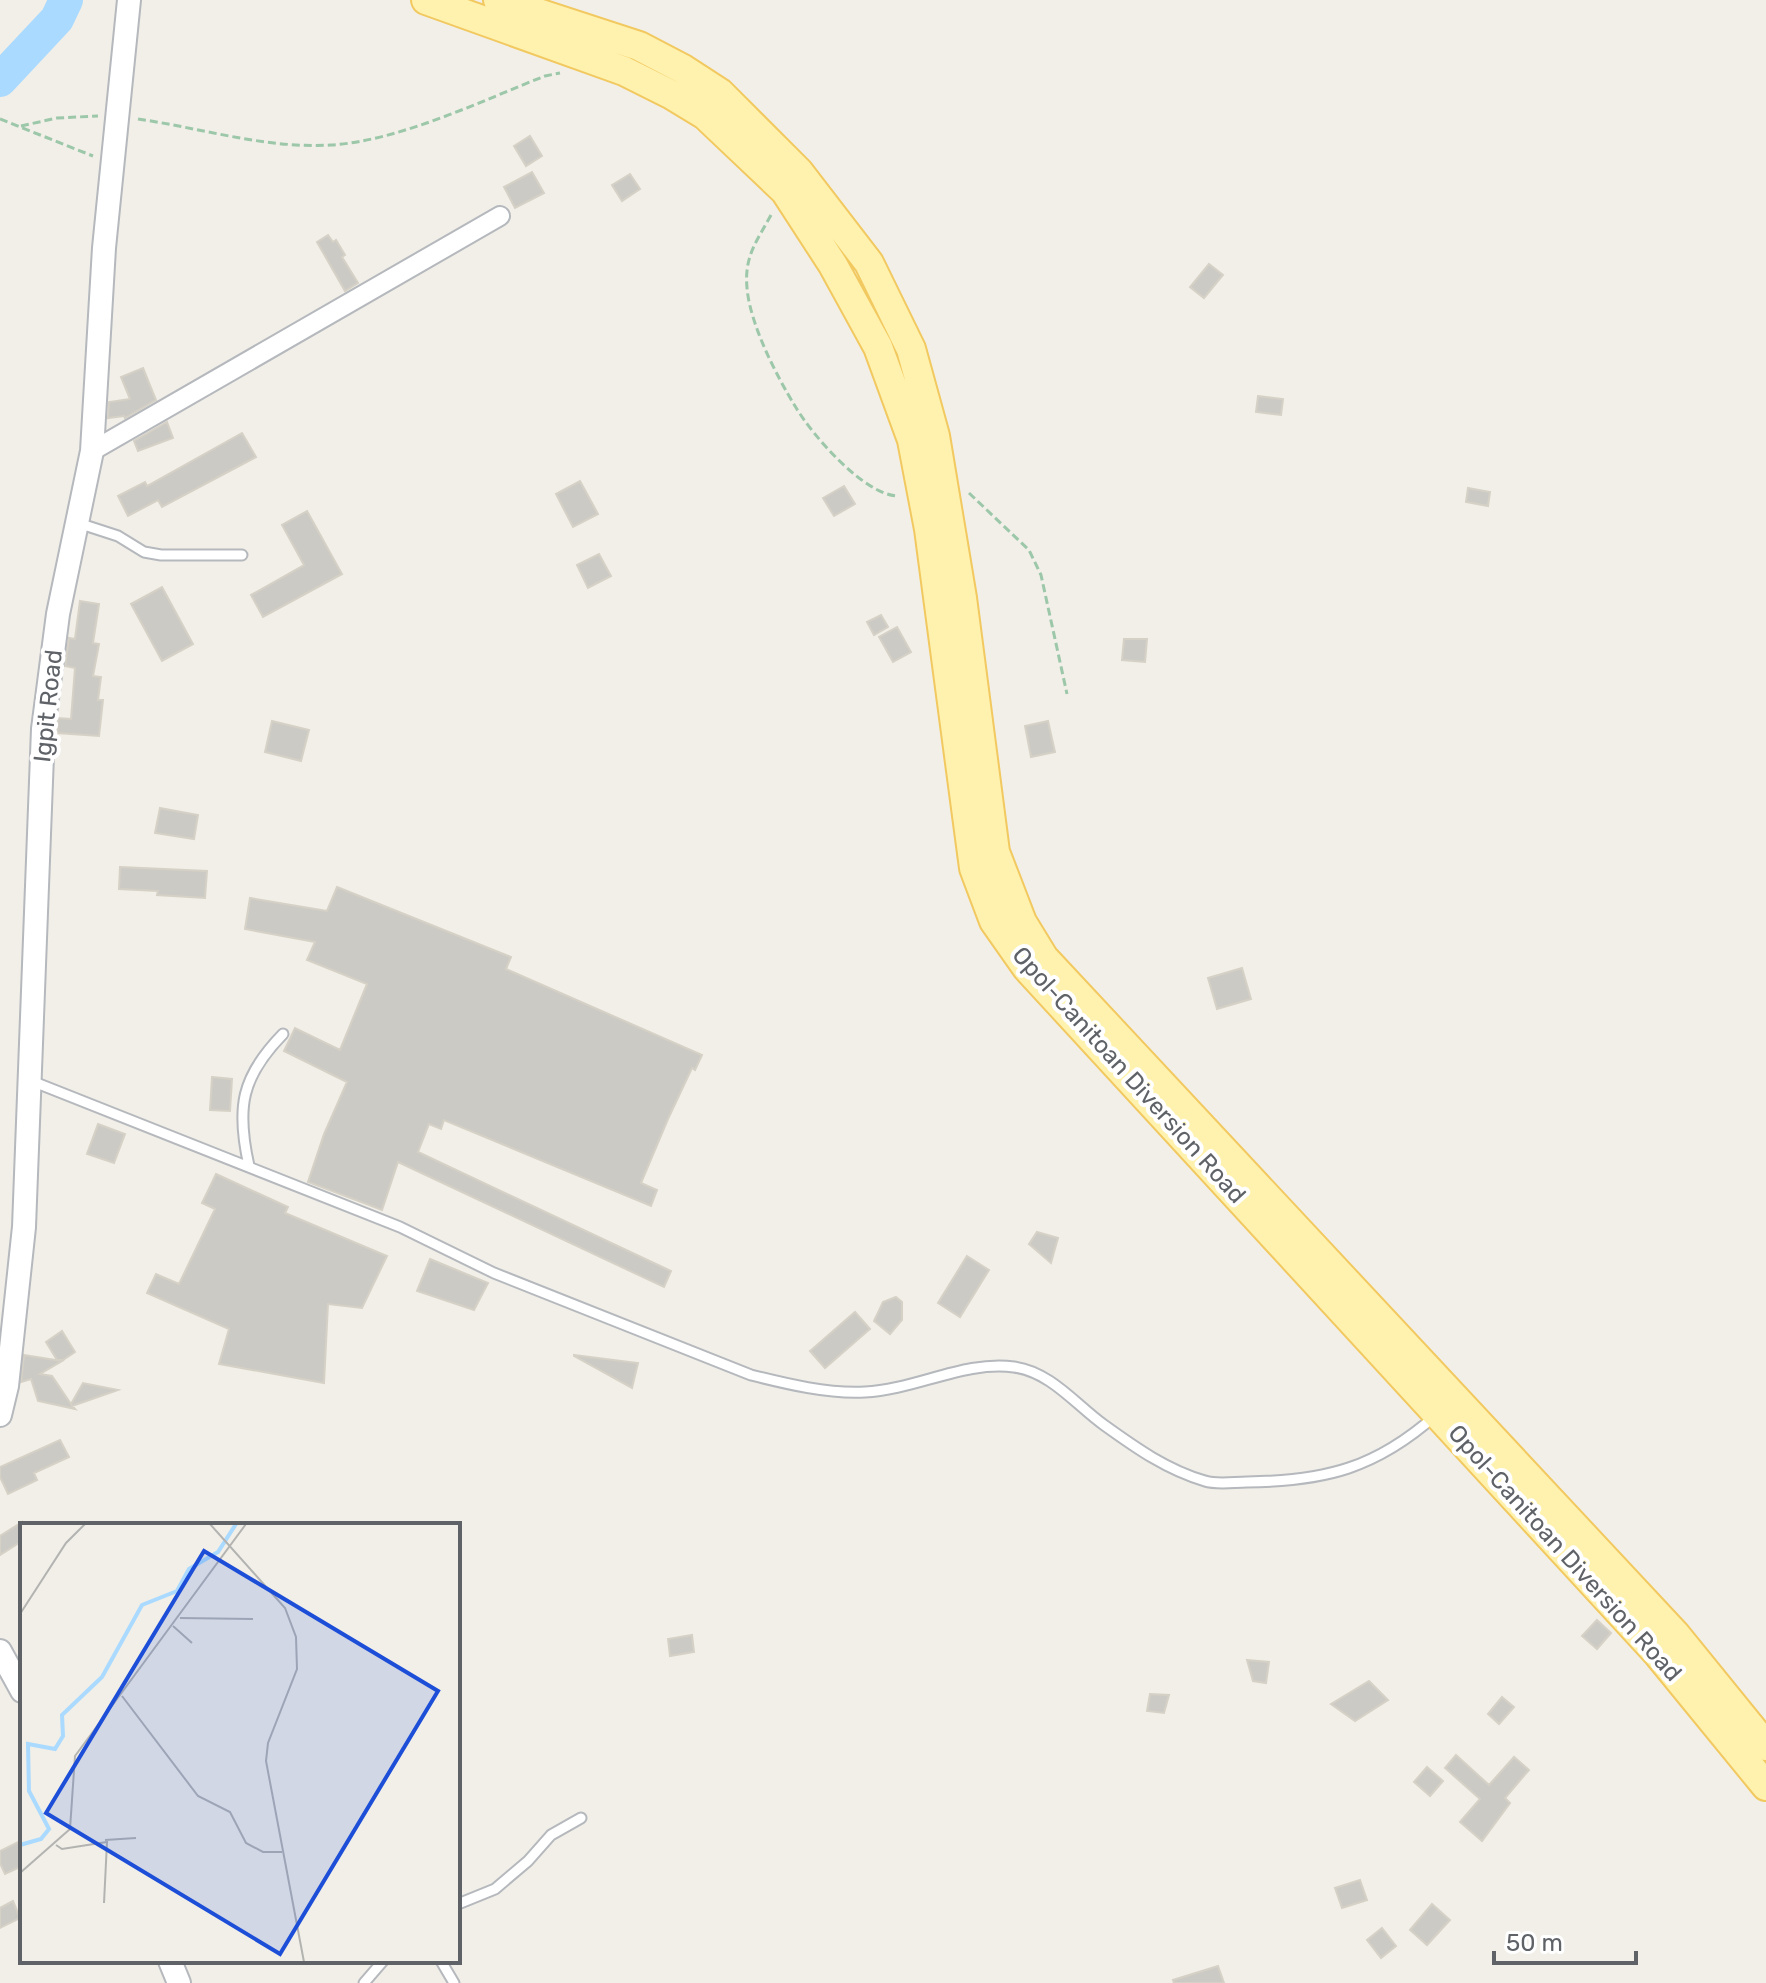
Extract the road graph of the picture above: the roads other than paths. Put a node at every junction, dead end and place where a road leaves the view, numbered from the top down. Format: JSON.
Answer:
{"nodes":[{"id":1,"x":129,"y":0,"type":"edge"},
{"id":2,"x":426,"y":0,"type":"edge"},
{"id":3,"x":498,"y":0,"type":"edge"},
{"id":4,"x":500,"y":216,"type":"dead end"},
{"id":5,"x":92,"y":451,"type":"junction"},
{"id":6,"x":934,"y":487,"type":"junction"},
{"id":7,"x":78,"y":523,"type":"junction"},
{"id":8,"x":242,"y":555,"type":"dead end"},
{"id":9,"x":283,"y":1034,"type":"dead end"},
{"id":10,"x":29,"y":1080,"type":"junction"},
{"id":11,"x":249,"y":1166,"type":"junction"},
{"id":12,"x":1439,"y":1413,"type":"junction"},
{"id":13,"x":0,"y":1415,"type":"edge"},
{"id":14,"x":0,"y":1651,"type":"edge"},
{"id":15,"x":20,"y":1687,"type":"edge"},
{"id":16,"x":1766,"y":1746,"type":"edge"},
{"id":17,"x":1766,"y":1786,"type":"edge"},
{"id":18,"x":581,"y":1818,"type":"dead end"},
{"id":19,"x":460,"y":1903,"type":"edge"},
{"id":20,"x":171,"y":1963,"type":"edge"},
{"id":21,"x":381,"y":1963,"type":"edge"},
{"id":22,"x":442,"y":1963,"type":"edge"},
{"id":23,"x":179,"y":1983,"type":"edge"},
{"id":24,"x":364,"y":1983,"type":"edge"},
{"id":25,"x":454,"y":1983,"type":"edge"}],
"edges":[{"from":1,"to":5,"type":"street","name":"Igpit Road"},
{"from":2,"to":6,"type":"main road","name":"Opol-Canitoan Diversion Road"},
{"from":3,"to":6,"type":"main road","name":"Opol-Canitoan Diversion Road"},
{"from":4,"to":5,"type":"street"},
{"from":5,"to":7,"type":"street","name":"Igpit Road"},
{"from":6,"to":12,"type":"main road","name":"Opol-Canitoan Diversion Road"},
{"from":6,"to":16,"type":"main road","name":"Opol-Canitoan Diversion Road"},
{"from":7,"to":8,"type":"lane"},
{"from":7,"to":10,"type":"street","name":"Igpit Road"},
{"from":9,"to":11,"type":"lane"},
{"from":10,"to":11,"type":"lane"},
{"from":10,"to":13,"type":"street","name":"Igpit Road"},
{"from":11,"to":12,"type":"lane"},
{"from":12,"to":17,"type":"main road","name":"Opol-Canitoan Diversion Road"},
{"from":14,"to":15,"type":"street"},
{"from":18,"to":19,"type":"lane"},
{"from":20,"to":23,"type":"street"},
{"from":21,"to":24,"type":"lane"},
{"from":22,"to":25,"type":"lane"}]}
